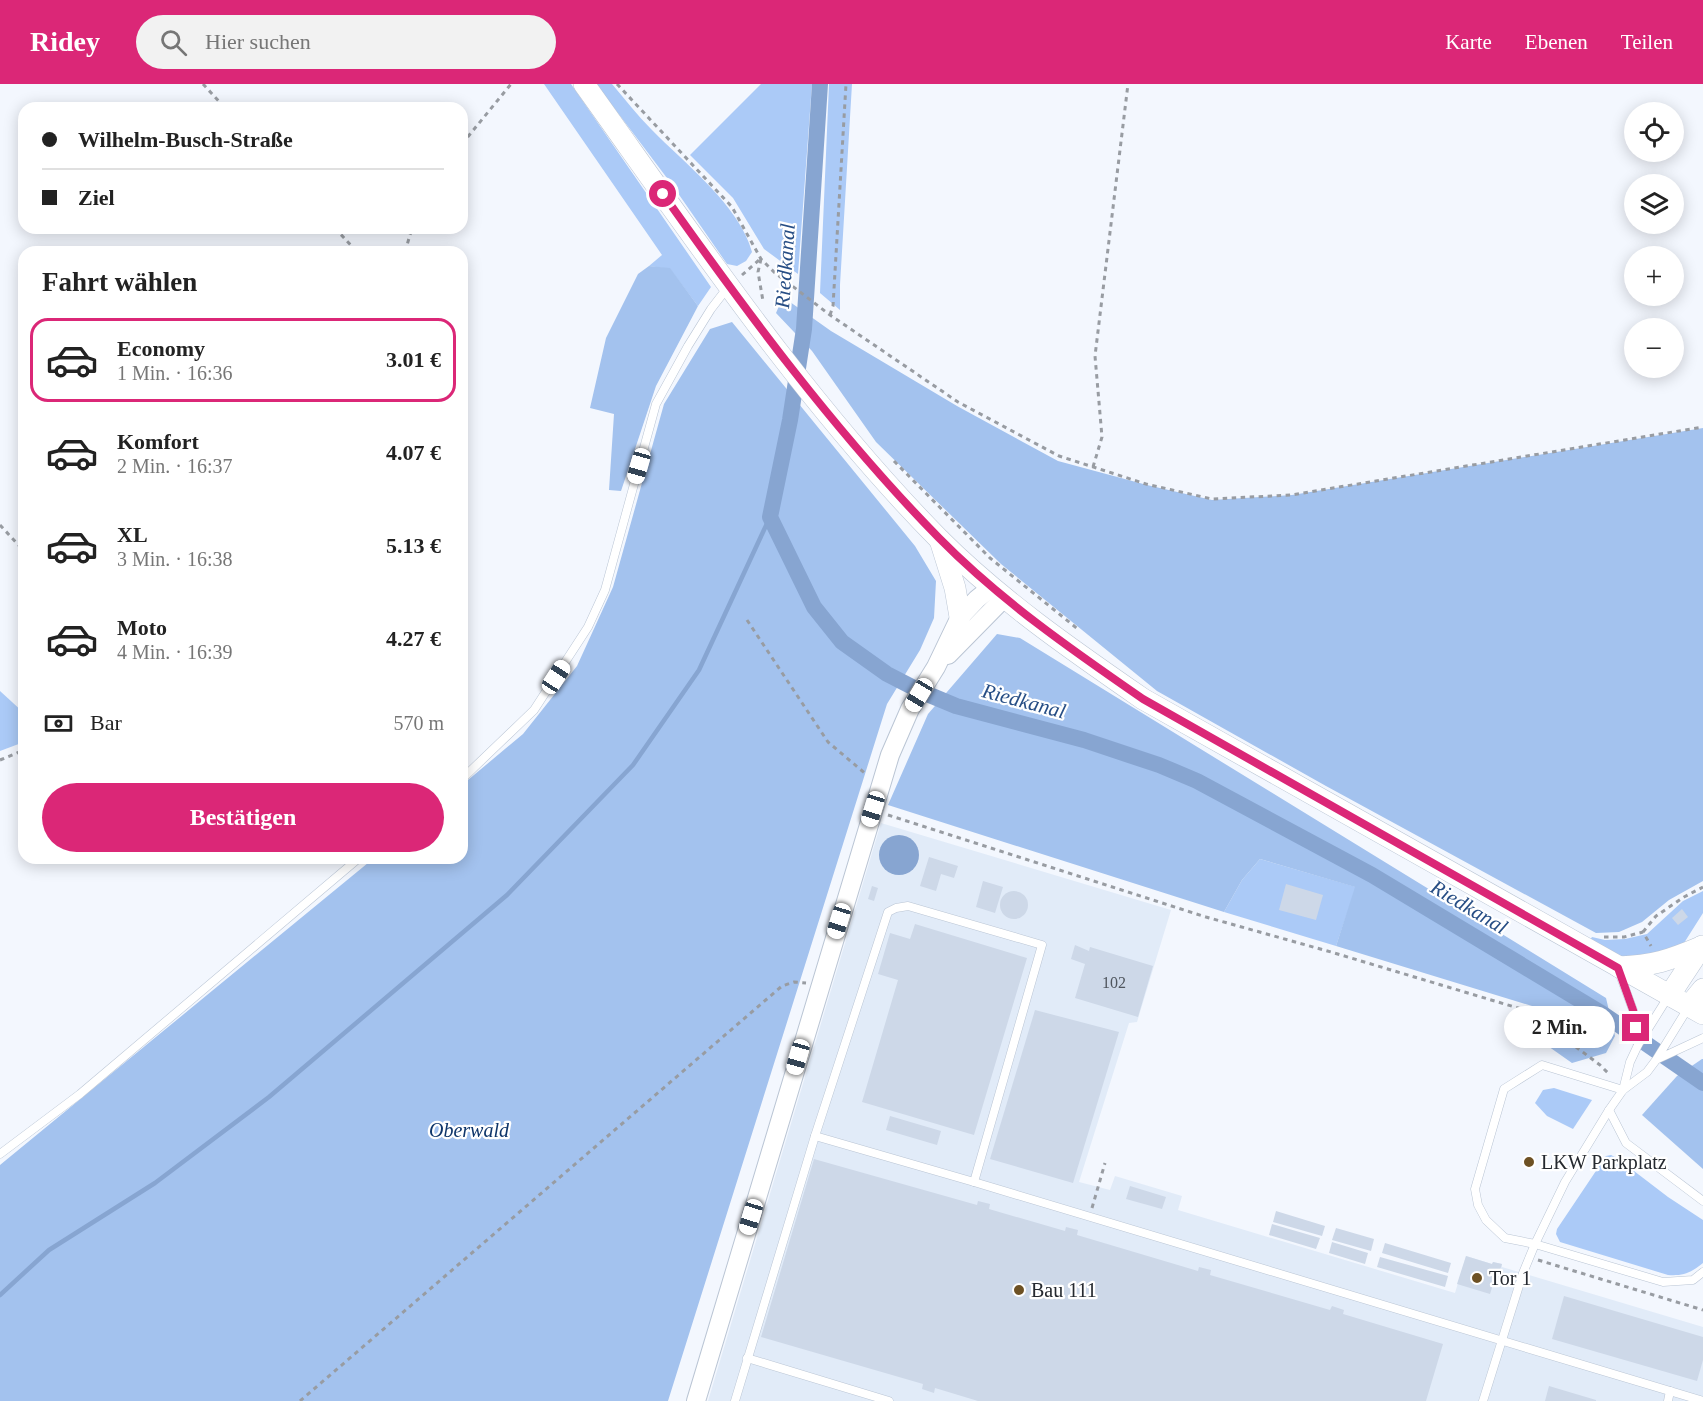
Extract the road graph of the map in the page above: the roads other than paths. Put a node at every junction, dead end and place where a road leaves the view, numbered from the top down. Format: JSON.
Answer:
{"nodes":[{"id":1,"x":584,"y":84,"type":"edge"},
{"id":2,"x":729,"y":286,"type":"junction"},
{"id":3,"x":940,"y":539,"type":"junction"},
{"id":4,"x":999,"y":592,"type":"junction"},
{"id":5,"x":960,"y":617,"type":"junction"},
{"id":6,"x":936,"y":667,"type":"junction"},
{"id":7,"x":468,"y":773,"type":"edge"},
{"id":8,"x":352,"y":864,"type":"edge"},
{"id":9,"x":1702,"y":946,"type":"edge"},
{"id":10,"x":1618,"y":968,"type":"junction"},
{"id":11,"x":1703,"y":989,"type":"edge"},
{"id":12,"x":1669,"y":996,"type":"junction"},
{"id":13,"x":1696,"y":1010,"type":"edge"},
{"id":14,"x":1703,"y":1038,"type":"edge"},
{"id":15,"x":1638,"y":1046,"type":"junction"},
{"id":16,"x":1656,"y":1060,"type":"junction"},
{"id":17,"x":1623,"y":1090,"type":"junction"},
{"id":18,"x":1609,"y":1110,"type":"junction"},
{"id":19,"x":815,"y":1136,"type":"junction"},
{"id":20,"x":0,"y":1154,"type":"edge"},
{"id":21,"x":974,"y":1182,"type":"junction"},
{"id":22,"x":1703,"y":1201,"type":"edge"},
{"id":23,"x":1535,"y":1245,"type":"junction"},
{"id":24,"x":1703,"y":1272,"type":"edge"},
{"id":25,"x":1502,"y":1341,"type":"junction"},
{"id":26,"x":747,"y":1358,"type":"junction"},
{"id":27,"x":1670,"y":1391,"type":"junction"},
{"id":28,"x":696,"y":1401,"type":"edge"},
{"id":29,"x":735,"y":1401,"type":"edge"},
{"id":30,"x":889,"y":1401,"type":"edge"},
{"id":31,"x":1484,"y":1401,"type":"edge"},
{"id":32,"x":1668,"y":1401,"type":"edge"},
{"id":33,"x":1703,"y":1401,"type":"edge"}],
"edges":[{"from":1,"to":2,"type":"main road"},
{"from":2,"to":3,"type":"main road"},
{"from":2,"to":7,"type":"lane"},
{"from":3,"to":4,"type":"main road"},
{"from":3,"to":5,"type":"main road"},
{"from":4,"to":5,"type":"street"},
{"from":4,"to":6,"type":"street"},
{"from":4,"to":10,"type":"main road"},
{"from":5,"to":6,"type":"street"},
{"from":6,"to":28,"type":"street"},
{"from":8,"to":20,"type":"lane"},
{"from":9,"to":10,"type":"main road"},
{"from":9,"to":12,"type":"main road"},
{"from":10,"to":12,"type":"main road"},
{"from":10,"to":15,"type":"lane"},
{"from":11,"to":13,"type":"main road"},
{"from":12,"to":13,"type":"main road"},
{"from":12,"to":15,"type":"lane"},
{"from":13,"to":16,"type":"lane"},
{"from":14,"to":16,"type":"lane"},
{"from":15,"to":17,"type":"lane"},
{"from":16,"to":17,"type":"lane"},
{"from":17,"to":18,"type":"lane"},
{"from":17,"to":23,"type":"lane"},
{"from":18,"to":22,"type":"lane"},
{"from":18,"to":23,"type":"lane"},
{"from":19,"to":21,"type":"lane"},
{"from":19,"to":21,"type":"lane"},
{"from":19,"to":26,"type":"lane"},
{"from":21,"to":25,"type":"lane"},
{"from":23,"to":24,"type":"lane"},
{"from":23,"to":25,"type":"lane"},
{"from":25,"to":27,"type":"lane"},
{"from":25,"to":31,"type":"lane"},
{"from":26,"to":29,"type":"lane"},
{"from":26,"to":30,"type":"lane"},
{"from":27,"to":32,"type":"lane"},
{"from":27,"to":33,"type":"lane"}]}
